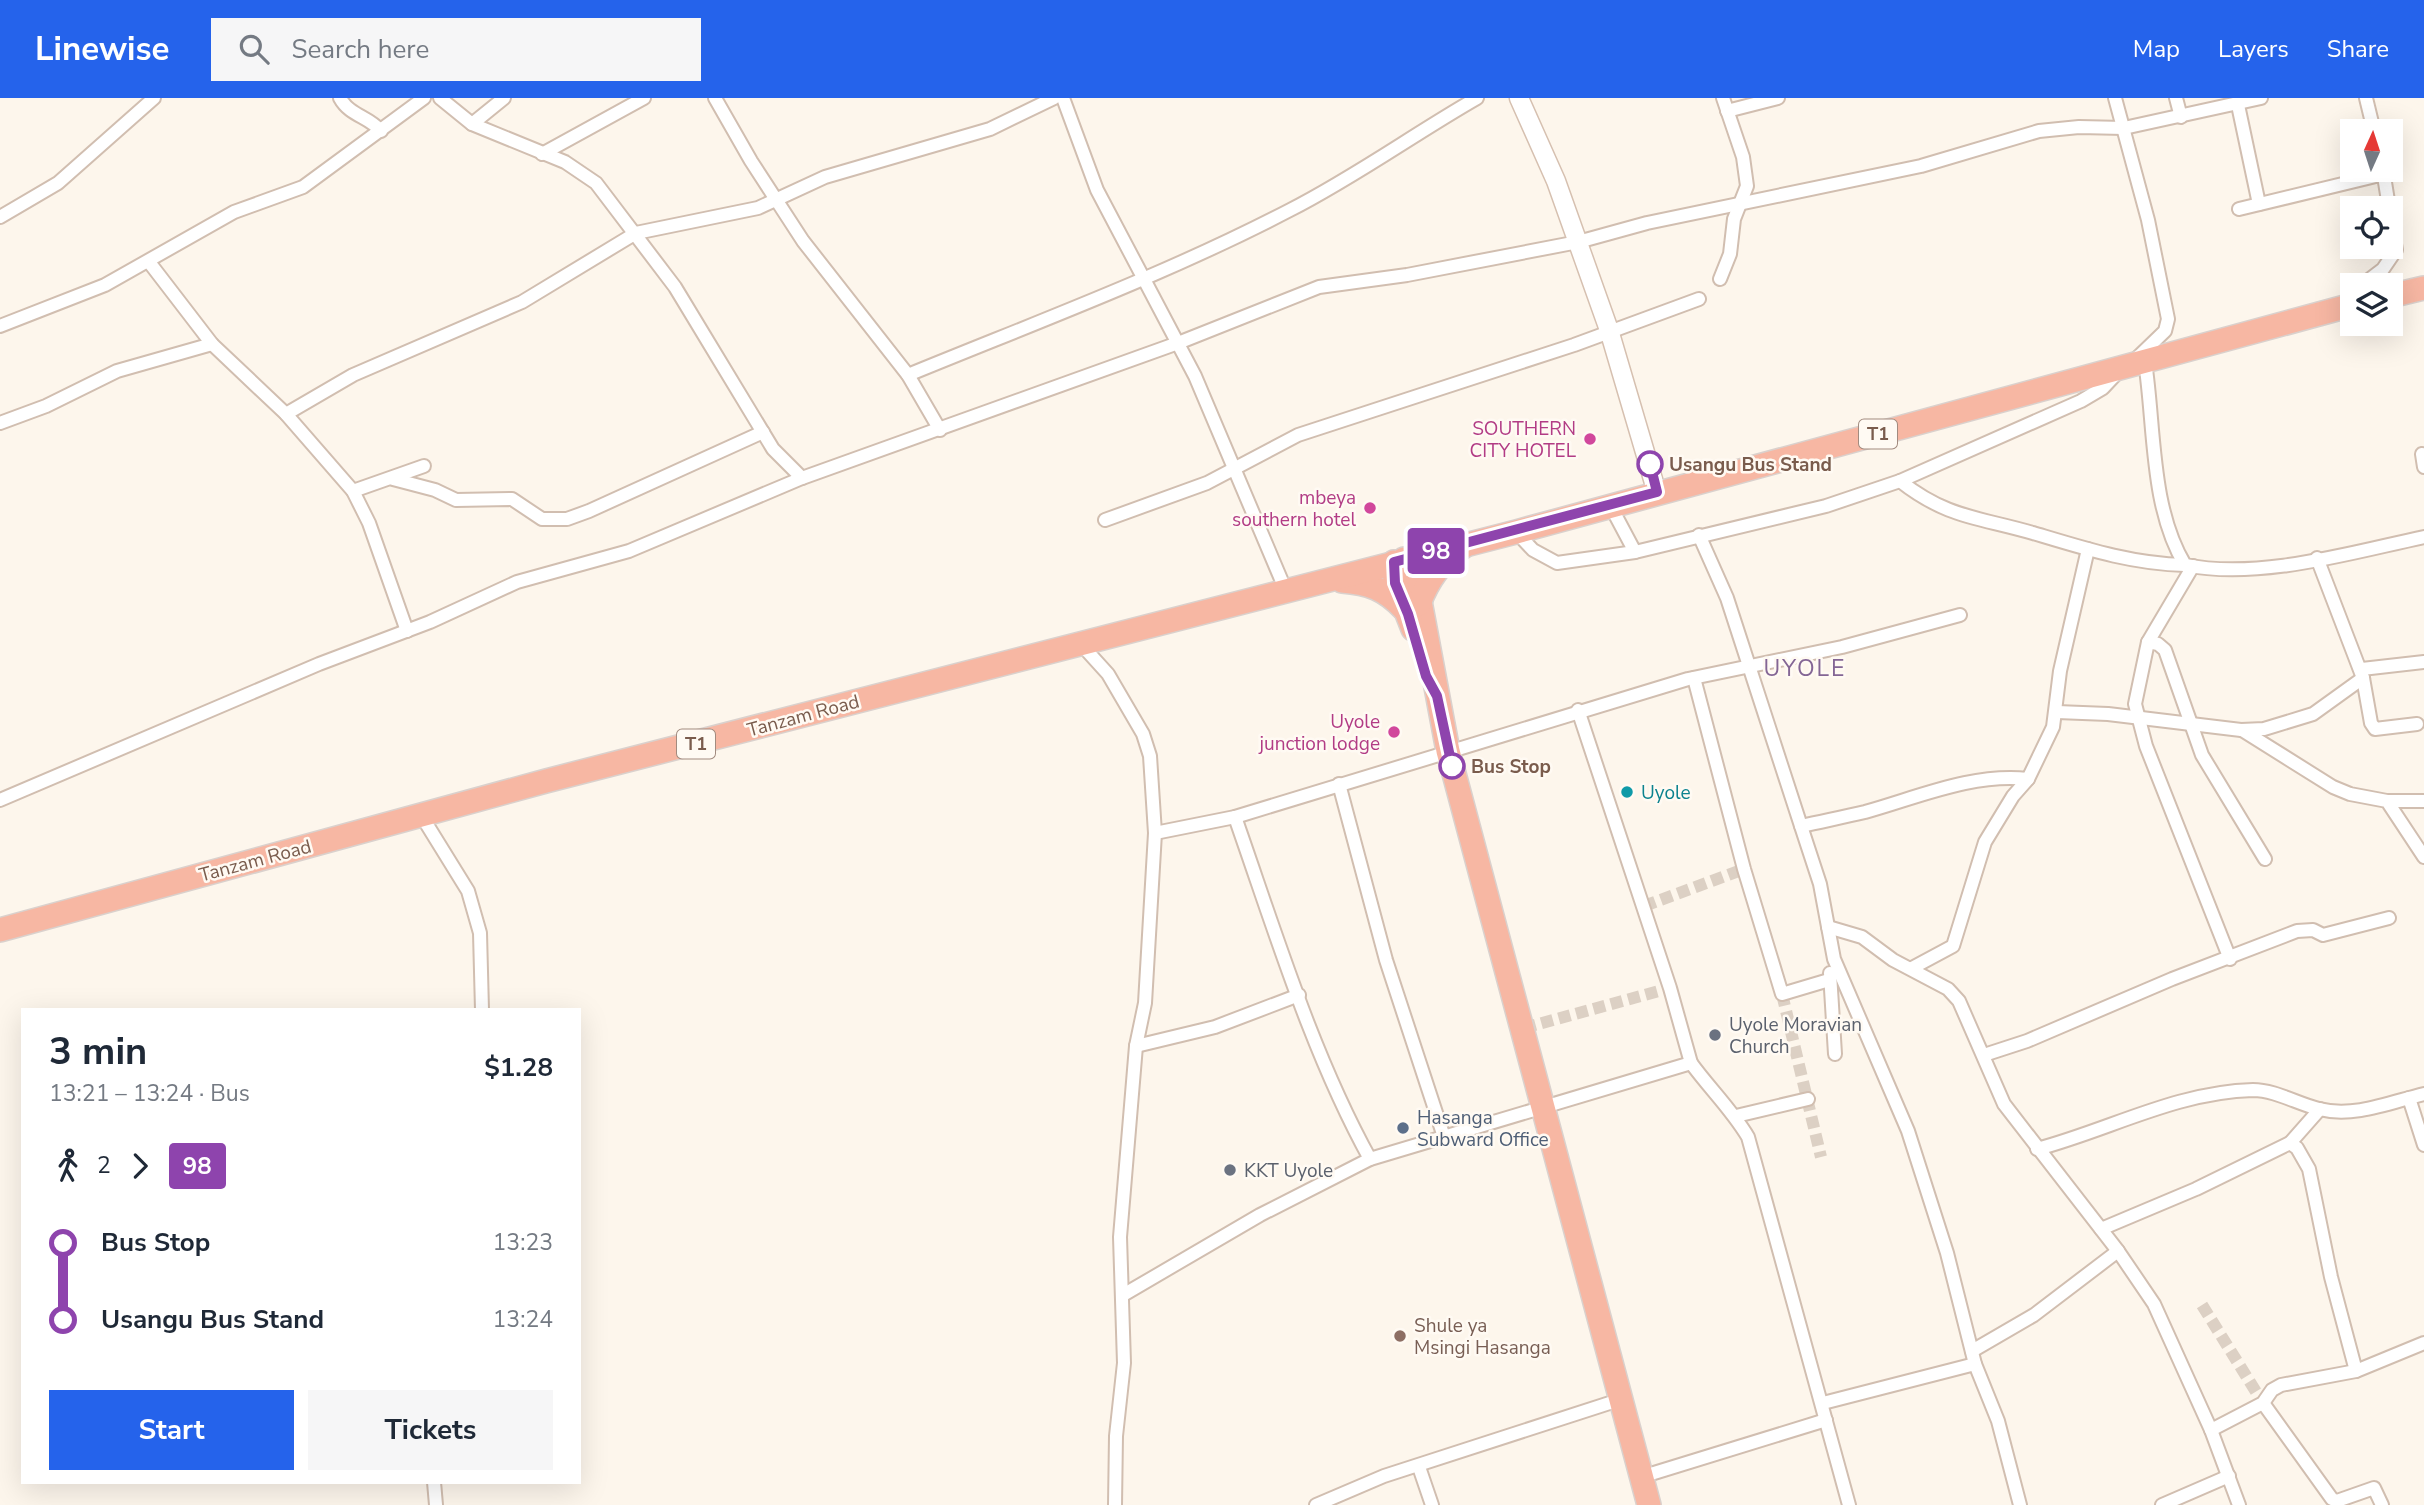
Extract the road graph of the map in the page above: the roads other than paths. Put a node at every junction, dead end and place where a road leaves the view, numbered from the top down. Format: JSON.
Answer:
{"nodes":[{"id":1,"x":154,"y":98,"type":"edge"},
{"id":2,"x":340,"y":98,"type":"edge"},
{"id":3,"x":424,"y":98,"type":"edge"},
{"id":4,"x":440,"y":98,"type":"edge"},
{"id":5,"x":504,"y":98,"type":"edge"},
{"id":6,"x":644,"y":98,"type":"edge"},
{"id":7,"x":715,"y":98,"type":"edge"},
{"id":8,"x":1054,"y":98,"type":"edge"},
{"id":9,"x":1063,"y":98,"type":"edge"},
{"id":10,"x":1477,"y":98,"type":"edge"},
{"id":11,"x":1519,"y":98,"type":"edge"},
{"id":12,"x":1778,"y":98,"type":"edge"},
{"id":13,"x":2116,"y":98,"type":"edge"},
{"id":14,"x":2176,"y":98,"type":"edge"},
{"id":15,"x":2261,"y":98,"type":"edge"},
{"id":16,"x":2366,"y":98,"type":"edge"},
{"id":17,"x":1725,"y":104,"type":"edge"},
{"id":18,"x":2238,"y":105,"type":"junction"},
{"id":19,"x":2181,"y":117,"type":"junction"},
{"id":20,"x":2371,"y":119,"type":"edge"},
{"id":21,"x":472,"y":124,"type":"junction"},
{"id":22,"x":2124,"y":128,"type":"junction"},
{"id":23,"x":381,"y":131,"type":"junction"},
{"id":24,"x":542,"y":154,"type":"junction"},
{"id":25,"x":2345,"y":182,"type":"edge"},
{"id":26,"x":2386,"y":182,"type":"edge"},
{"id":27,"x":778,"y":201,"type":"junction"},
{"id":28,"x":1742,"y":203,"type":"junction"},
{"id":29,"x":2259,"y":204,"type":"junction"},
{"id":30,"x":2239,"y":209,"type":"dead end"},
{"id":31,"x":0,"y":217,"type":"edge"},
{"id":32,"x":636,"y":233,"type":"junction"},
{"id":33,"x":1578,"y":242,"type":"junction"},
{"id":34,"x":149,"y":262,"type":"junction"},
{"id":35,"x":2378,"y":273,"type":"edge"},
{"id":36,"x":1720,"y":279,"type":"dead end"},
{"id":37,"x":1145,"y":280,"type":"junction"},
{"id":38,"x":2424,"y":288,"type":"edge"},
{"id":39,"x":2403,"y":293,"type":"edge"},
{"id":40,"x":1699,"y":299,"type":"dead end"},
{"id":41,"x":2340,"y":308,"type":"edge"},
{"id":42,"x":0,"y":326,"type":"edge"},
{"id":43,"x":1609,"y":330,"type":"junction"},
{"id":44,"x":1178,"y":343,"type":"junction"},
{"id":45,"x":212,"y":344,"type":"junction"},
{"id":46,"x":2131,"y":366,"type":"junction"},
{"id":47,"x":908,"y":375,"type":"junction"},
{"id":48,"x":286,"y":414,"type":"junction"},
{"id":49,"x":0,"y":423,"type":"edge"},
{"id":50,"x":940,"y":430,"type":"junction"},
{"id":51,"x":762,"y":432,"type":"junction"},
{"id":52,"x":424,"y":466,"type":"dead end"},
{"id":53,"x":1234,"y":470,"type":"junction"},
{"id":54,"x":802,"y":478,"type":"junction"},
{"id":55,"x":393,"y":479,"type":"junction"},
{"id":56,"x":1900,"y":481,"type":"junction"},
{"id":57,"x":353,"y":491,"type":"junction"},
{"id":58,"x":1657,"y":492,"type":"junction"},
{"id":59,"x":1610,"y":505,"type":"junction"},
{"id":60,"x":1105,"y":520,"type":"dead end"},
{"id":61,"x":1516,"y":531,"type":"junction"},
{"id":62,"x":1699,"y":535,"type":"junction"},
{"id":63,"x":2424,"y":537,"type":"edge"},
{"id":64,"x":1469,"y":543,"type":"junction"},
{"id":65,"x":2088,"y":549,"type":"junction"},
{"id":66,"x":1635,"y":552,"type":"junction"},
{"id":67,"x":2317,"y":558,"type":"junction"},
{"id":68,"x":1399,"y":560,"type":"junction"},
{"id":69,"x":2189,"y":566,"type":"junction"},
{"id":70,"x":1327,"y":580,"type":"junction"},
{"id":71,"x":1286,"y":591,"type":"junction"},
{"id":72,"x":1413,"y":610,"type":"junction"},
{"id":73,"x":1960,"y":615,"type":"dead end"},
{"id":74,"x":407,"y":631,"type":"junction"},
{"id":75,"x":1079,"y":642,"type":"junction"},
{"id":76,"x":2148,"y":642,"type":"junction"},
{"id":77,"x":2424,"y":662,"type":"edge"},
{"id":78,"x":1749,"y":666,"type":"junction"},
{"id":79,"x":2362,"y":673,"type":"junction"},
{"id":80,"x":1693,"y":678,"type":"junction"},
{"id":81,"x":1578,"y":710,"type":"junction"},
{"id":82,"x":2057,"y":712,"type":"junction"},
{"id":83,"x":2140,"y":719,"type":"junction"},
{"id":84,"x":2189,"y":723,"type":"junction"},
{"id":85,"x":2417,"y":724,"type":"dead end"},
{"id":86,"x":2241,"y":730,"type":"junction"},
{"id":87,"x":1448,"y":751,"type":"junction"},
{"id":88,"x":2028,"y":779,"type":"junction"},
{"id":89,"x":1339,"y":784,"type":"junction"},
{"id":90,"x":0,"y":800,"type":"edge"},
{"id":91,"x":2387,"y":801,"type":"junction"},
{"id":92,"x":2424,"y":801,"type":"edge"},
{"id":93,"x":421,"y":815,"type":"junction"},
{"id":94,"x":1235,"y":817,"type":"junction"},
{"id":95,"x":1801,"y":826,"type":"junction"},
{"id":96,"x":1155,"y":833,"type":"junction"},
{"id":97,"x":2424,"y":857,"type":"edge"},
{"id":98,"x":2265,"y":859,"type":"dead end"},
{"id":99,"x":2389,"y":918,"type":"dead end"},
{"id":100,"x":1828,"y":927,"type":"junction"},
{"id":101,"x":0,"y":930,"type":"edge"},
{"id":102,"x":1834,"y":959,"type":"junction"},
{"id":103,"x":2230,"y":959,"type":"junction"},
{"id":104,"x":1912,"y":968,"type":"junction"},
{"id":105,"x":1829,"y":980,"type":"junction"},
{"id":106,"x":1299,"y":995,"type":"junction"},
{"id":107,"x":482,"y":1008,"type":"edge"},
{"id":108,"x":1136,"y":1046,"type":"junction"},
{"id":109,"x":1835,"y":1054,"type":"dead end"},
{"id":110,"x":1984,"y":1055,"type":"junction"},
{"id":111,"x":1692,"y":1063,"type":"junction"},
{"id":112,"x":2424,"y":1094,"type":"edge"},
{"id":113,"x":1808,"y":1098,"type":"dead end"},
{"id":114,"x":2409,"y":1098,"type":"junction"},
{"id":115,"x":1543,"y":1105,"type":"junction"},
{"id":116,"x":2320,"y":1110,"type":"junction"},
{"id":117,"x":1736,"y":1116,"type":"junction"},
{"id":118,"x":1444,"y":1137,"type":"junction"},
{"id":119,"x":2290,"y":1143,"type":"junction"},
{"id":120,"x":2424,"y":1145,"type":"edge"},
{"id":121,"x":2037,"y":1149,"type":"junction"},
{"id":122,"x":1370,"y":1160,"type":"junction"},
{"id":123,"x":2101,"y":1228,"type":"junction"},
{"id":124,"x":2118,"y":1251,"type":"junction"},
{"id":125,"x":1123,"y":1295,"type":"junction"},
{"id":126,"x":2424,"y":1343,"type":"edge"},
{"id":127,"x":1972,"y":1351,"type":"junction"},
{"id":128,"x":1975,"y":1364,"type":"junction"},
{"id":129,"x":2356,"y":1371,"type":"junction"},
{"id":130,"x":1622,"y":1399,"type":"junction"},
{"id":131,"x":1823,"y":1403,"type":"junction"},
{"id":132,"x":2263,"y":1403,"type":"junction"},
{"id":133,"x":1826,"y":1420,"type":"junction"},
{"id":134,"x":2211,"y":1430,"type":"junction"},
{"id":135,"x":1419,"y":1467,"type":"junction"},
{"id":136,"x":2230,"y":1476,"type":"junction"},
{"id":137,"x":1641,"y":1478,"type":"junction"},
{"id":138,"x":434,"y":1484,"type":"edge"},
{"id":139,"x":2357,"y":1499,"type":"edge"},
{"id":140,"x":436,"y":1505,"type":"edge"},
{"id":141,"x":1115,"y":1505,"type":"edge"},
{"id":142,"x":1315,"y":1505,"type":"edge"},
{"id":143,"x":1432,"y":1505,"type":"edge"},
{"id":144,"x":1649,"y":1505,"type":"edge"},
{"id":145,"x":1849,"y":1505,"type":"edge"},
{"id":146,"x":2020,"y":1505,"type":"edge"},
{"id":147,"x":2162,"y":1505,"type":"edge"},
{"id":148,"x":2239,"y":1505,"type":"edge"},
{"id":149,"x":2382,"y":1505,"type":"edge"}],
"edges":[{"from":1,"to":31,"type":"street"},
{"from":2,"to":23,"type":"street"},
{"from":3,"to":23,"type":"street"},
{"from":4,"to":21,"type":"street"},
{"from":5,"to":21,"type":"street"},
{"from":6,"to":24,"type":"street"},
{"from":7,"to":27,"type":"street"},
{"from":8,"to":27,"type":"street"},
{"from":9,"to":37,"type":"street"},
{"from":10,"to":37,"type":"street"},
{"from":11,"to":33,"type":"street"},
{"from":12,"to":17,"type":"street"},
{"from":13,"to":22,"type":"street"},
{"from":14,"to":19,"type":"street"},
{"from":15,"to":18,"type":"street"},
{"from":16,"to":20,"type":"street"},
{"from":17,"to":28,"type":"street"},
{"from":18,"to":19,"type":"street"},
{"from":18,"to":29,"type":"street"},
{"from":19,"to":22,"type":"street"},
{"from":21,"to":24,"type":"street"},
{"from":22,"to":28,"type":"street"},
{"from":22,"to":46,"type":"street"},
{"from":23,"to":34,"type":"street"},
{"from":24,"to":32,"type":"street"},
{"from":25,"to":29,"type":"street"},
{"from":26,"to":35,"type":"street"},
{"from":27,"to":32,"type":"street"},
{"from":27,"to":47,"type":"street"},
{"from":28,"to":33,"type":"street"},
{"from":28,"to":36,"type":"street"},
{"from":29,"to":30,"type":"street"},
{"from":32,"to":48,"type":"street"},
{"from":32,"to":51,"type":"street"},
{"from":33,"to":43,"type":"street"},
{"from":33,"to":44,"type":"street"},
{"from":34,"to":42,"type":"street"},
{"from":34,"to":45,"type":"street"},
{"from":37,"to":44,"type":"street"},
{"from":37,"to":47,"type":"street"},
{"from":38,"to":39,"type":"highway"},
{"from":40,"to":43,"type":"street"},
{"from":41,"to":46,"type":"highway","number":"T1"},
{"from":43,"to":53,"type":"street"},
{"from":43,"to":58,"type":"street"},
{"from":44,"to":50,"type":"street"},
{"from":44,"to":53,"type":"street"},
{"from":45,"to":48,"type":"street"},
{"from":45,"to":49,"type":"street"},
{"from":46,"to":56,"type":"street"},
{"from":46,"to":58,"type":"highway","number":"T1"},
{"from":46,"to":69,"type":"street"},
{"from":47,"to":50,"type":"street"},
{"from":48,"to":57,"type":"street"},
{"from":50,"to":54,"type":"street"},
{"from":51,"to":54,"type":"street"},
{"from":51,"to":55,"type":"street"},
{"from":52,"to":55,"type":"street"},
{"from":53,"to":60,"type":"street"},
{"from":53,"to":71,"type":"street"},
{"from":54,"to":74,"type":"street"},
{"from":55,"to":57,"type":"street"},
{"from":56,"to":62,"type":"street"},
{"from":56,"to":65,"type":"street"},
{"from":57,"to":74,"type":"street"},
{"from":58,"to":59,"type":"highway","number":"T1"},
{"from":59,"to":61,"type":"highway","number":"T1"},
{"from":59,"to":66,"type":"street"},
{"from":61,"to":64,"type":"highway","number":"T1"},
{"from":61,"to":66,"type":"street"},
{"from":62,"to":66,"type":"street"},
{"from":62,"to":78,"type":"street"},
{"from":63,"to":67,"type":"street"},
{"from":64,"to":68,"type":"highway","number":"T1"},
{"from":64,"to":72,"type":"highway"},
{"from":65,"to":69,"type":"street"},
{"from":65,"to":82,"type":"street"},
{"from":67,"to":69,"type":"street"},
{"from":67,"to":79,"type":"street"},
{"from":68,"to":70,"type":"highway","name":"Tanzam Road","number":"T1"},
{"from":68,"to":72,"type":"highway"},
{"from":69,"to":76,"type":"street"},
{"from":70,"to":71,"type":"highway","name":"Tanzam Road","number":"T1"},
{"from":70,"to":72,"type":"highway"},
{"from":71,"to":75,"type":"highway","name":"Tanzam Road","number":"T1"},
{"from":72,"to":87,"type":"highway"},
{"from":73,"to":78,"type":"street"},
{"from":74,"to":90,"type":"street"},
{"from":75,"to":93,"type":"highway","name":"Tanzam Road","number":"T1"},
{"from":75,"to":96,"type":"street"},
{"from":76,"to":83,"type":"street"},
{"from":76,"to":84,"type":"street"},
{"from":77,"to":79,"type":"street"},
{"from":78,"to":80,"type":"street"},
{"from":78,"to":95,"type":"street"},
{"from":79,"to":85,"type":"street"},
{"from":79,"to":86,"type":"street"},
{"from":80,"to":81,"type":"street"},
{"from":80,"to":105,"type":"street"},
{"from":81,"to":87,"type":"street"},
{"from":81,"to":111,"type":"street"},
{"from":82,"to":83,"type":"street"},
{"from":82,"to":88,"type":"street"},
{"from":83,"to":84,"type":"street"},
{"from":83,"to":103,"type":"street"},
{"from":84,"to":86,"type":"street"},
{"from":84,"to":98,"type":"street"},
{"from":86,"to":91,"type":"street"},
{"from":87,"to":89,"type":"street"},
{"from":87,"to":115,"type":"highway"},
{"from":88,"to":95,"type":"street"},
{"from":88,"to":104,"type":"street"},
{"from":89,"to":94,"type":"street"},
{"from":89,"to":118,"type":"street"},
{"from":91,"to":92,"type":"street"},
{"from":91,"to":97,"type":"street"},
{"from":93,"to":101,"type":"highway","name":"Tanzam Road","number":"T1"},
{"from":93,"to":107,"type":"street"},
{"from":94,"to":96,"type":"street"},
{"from":94,"to":106,"type":"street"},
{"from":95,"to":100,"type":"street"},
{"from":96,"to":108,"type":"street"},
{"from":99,"to":103,"type":"street"},
{"from":100,"to":102,"type":"street"},
{"from":100,"to":104,"type":"street"},
{"from":102,"to":105,"type":"street"},
{"from":102,"to":127,"type":"street"},
{"from":103,"to":110,"type":"street"},
{"from":104,"to":110,"type":"street"},
{"from":105,"to":109,"type":"street"},
{"from":106,"to":108,"type":"street"},
{"from":106,"to":122,"type":"street"},
{"from":108,"to":125,"type":"street"},
{"from":110,"to":121,"type":"street"},
{"from":111,"to":115,"type":"street"},
{"from":111,"to":117,"type":"street"},
{"from":112,"to":114,"type":"street"},
{"from":113,"to":117,"type":"street"},
{"from":114,"to":116,"type":"street"},
{"from":114,"to":120,"type":"street"},
{"from":115,"to":118,"type":"street"},
{"from":115,"to":130,"type":"highway"},
{"from":116,"to":119,"type":"street"},
{"from":116,"to":121,"type":"street"},
{"from":117,"to":131,"type":"street"},
{"from":118,"to":122,"type":"street"},
{"from":119,"to":123,"type":"street"},
{"from":119,"to":129,"type":"street"},
{"from":121,"to":123,"type":"street"},
{"from":122,"to":125,"type":"street"},
{"from":123,"to":124,"type":"street"},
{"from":124,"to":127,"type":"street"},
{"from":124,"to":134,"type":"street"},
{"from":125,"to":141,"type":"street"},
{"from":126,"to":129,"type":"street"},
{"from":127,"to":128,"type":"street"},
{"from":128,"to":131,"type":"street"},
{"from":128,"to":146,"type":"street"},
{"from":129,"to":132,"type":"street"},
{"from":130,"to":135,"type":"street"},
{"from":130,"to":137,"type":"highway"},
{"from":131,"to":133,"type":"street"},
{"from":132,"to":134,"type":"street"},
{"from":132,"to":139,"type":"street"},
{"from":133,"to":137,"type":"street"},
{"from":133,"to":145,"type":"street"},
{"from":134,"to":136,"type":"street"},
{"from":135,"to":142,"type":"street"},
{"from":135,"to":143,"type":"street"},
{"from":136,"to":147,"type":"street"},
{"from":136,"to":148,"type":"street"},
{"from":137,"to":144,"type":"highway"},
{"from":138,"to":140,"type":"street"},
{"from":139,"to":149,"type":"street"}]}
